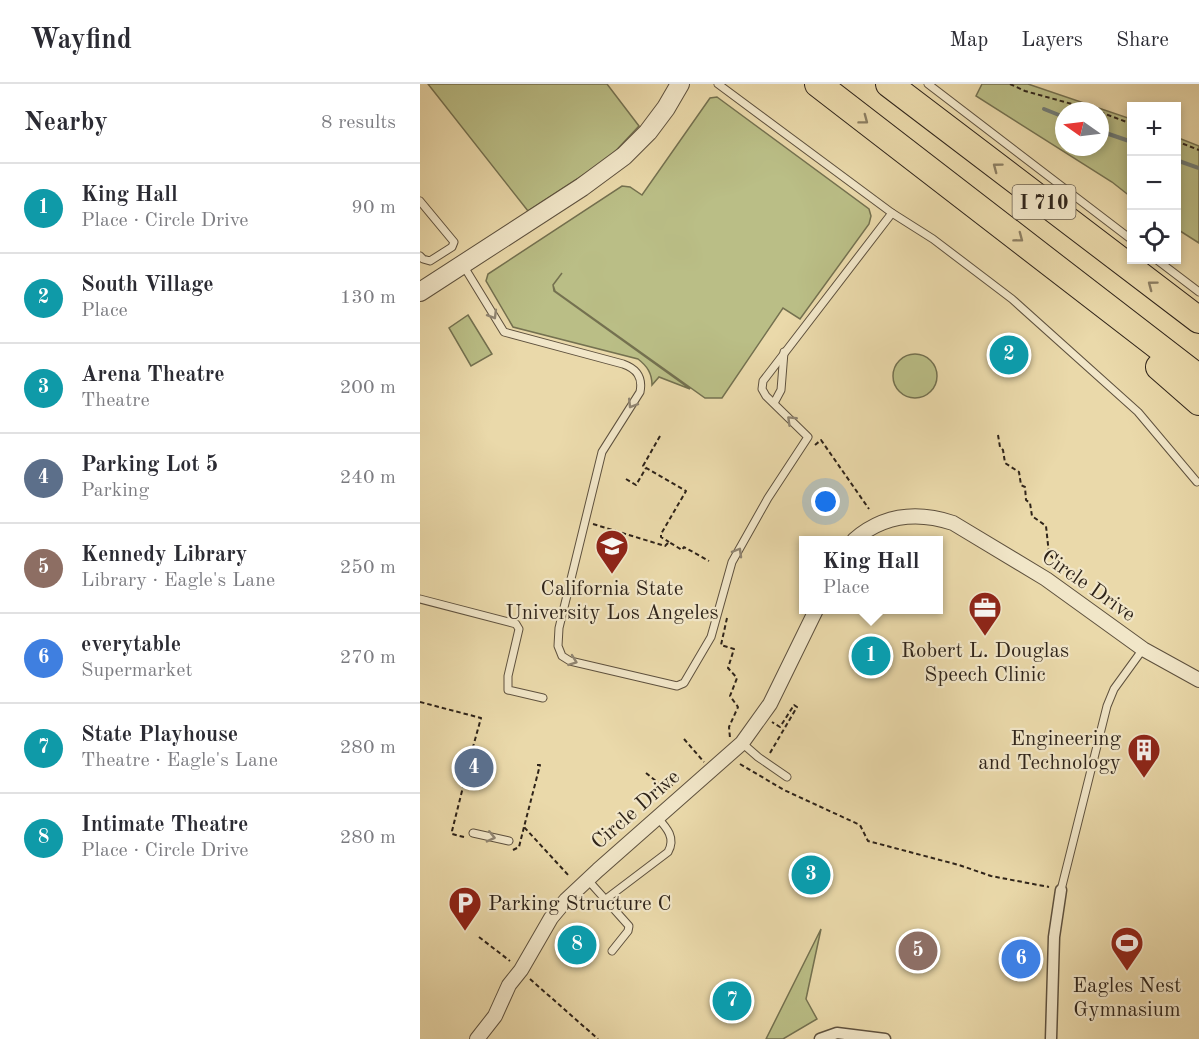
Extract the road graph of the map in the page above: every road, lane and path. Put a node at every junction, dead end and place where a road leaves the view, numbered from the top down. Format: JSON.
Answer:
{"nodes":[{"id":1,"x":680,"y":84,"type":"edge"},
{"id":2,"x":718,"y":84,"type":"edge"},
{"id":3,"x":818,"y":84,"type":"edge"},
{"id":4,"x":890,"y":84,"type":"edge"},
{"id":5,"x":928,"y":84,"type":"edge"},
{"id":6,"x":1010,"y":84,"type":"edge"},
{"id":7,"x":1066,"y":102,"type":"edge"},
{"id":8,"x":1109,"y":115,"type":"edge"},
{"id":9,"x":1127,"y":122,"type":"edge"},
{"id":10,"x":1181,"y":143,"type":"edge"},
{"id":11,"x":1199,"y":150,"type":"edge"},
{"id":12,"x":420,"y":201,"type":"edge"},
{"id":13,"x":892,"y":213,"type":"junction"},
{"id":14,"x":1127,"y":237,"type":"edge"},
{"id":15,"x":420,"y":256,"type":"edge"},
{"id":16,"x":1162,"y":264,"type":"edge"},
{"id":17,"x":463,"y":265,"type":"junction"},
{"id":18,"x":1078,"y":283,"type":"junction"},
{"id":19,"x":420,"y":292,"type":"edge"},
{"id":20,"x":1199,"y":292,"type":"edge"},
{"id":21,"x":1199,"y":320,"type":"edge"},
{"id":22,"x":784,"y":352,"type":"junction"},
{"id":23,"x":1199,"y":378,"type":"edge"},
{"id":24,"x":1199,"y":402,"type":"edge"},
{"id":25,"x":774,"y":403,"type":"junction"},
{"id":26,"x":998,"y":435,"type":"dead end"},
{"id":27,"x":660,"y":436,"type":"dead end"},
{"id":28,"x":815,"y":445,"type":"dead end"},
{"id":29,"x":646,"y":468,"type":"junction"},
{"id":30,"x":626,"y":479,"type":"dead end"},
{"id":31,"x":1197,"y":482,"type":"dead end"},
{"id":32,"x":869,"y":509,"type":"dead end"},
{"id":33,"x":585,"y":521,"type":"junction"},
{"id":34,"x":861,"y":536,"type":"edge"},
{"id":35,"x":669,"y":542,"type":"junction"},
{"id":36,"x":709,"y":561,"type":"dead end"},
{"id":37,"x":1051,"y":573,"type":"dead end"},
{"id":38,"x":420,"y":599,"type":"edge"},
{"id":39,"x":729,"y":611,"type":"dead end"},
{"id":40,"x":814,"y":614,"type":"edge"},
{"id":41,"x":1143,"y":649,"type":"junction"},
{"id":42,"x":1199,"y":680,"type":"edge"},
{"id":43,"x":543,"y":698,"type":"dead end"},
{"id":44,"x":420,"y":702,"type":"edge"},
{"id":45,"x":772,"y":722,"type":"dead end"},
{"id":46,"x":684,"y":740,"type":"dead end"},
{"id":47,"x":736,"y":741,"type":"junction"},
{"id":48,"x":473,"y":747,"type":"junction"},
{"id":49,"x":479,"y":749,"type":"dead end"},
{"id":50,"x":777,"y":757,"type":"dead end"},
{"id":51,"x":704,"y":762,"type":"dead end"},
{"id":52,"x":740,"y":764,"type":"dead end"},
{"id":53,"x":537,"y":765,"type":"dead end"},
{"id":54,"x":646,"y":773,"type":"dead end"},
{"id":55,"x":787,"y":777,"type":"joint"},
{"id":56,"x":676,"y":782,"type":"dead end"},
{"id":57,"x":784,"y":790,"type":"junction"},
{"id":58,"x":657,"y":817,"type":"junction"},
{"id":59,"x":524,"y":827,"type":"junction"},
{"id":60,"x":473,"y":833,"type":"dead end"},
{"id":61,"x":466,"y":838,"type":"dead end"},
{"id":62,"x":509,"y":841,"type":"dead end"},
{"id":63,"x":512,"y":850,"type":"dead end"},
{"id":64,"x":566,"y":873,"type":"dead end"},
{"id":65,"x":587,"y":879,"type":"junction"},
{"id":66,"x":1061,"y":890,"type":"junction"},
{"id":67,"x":606,"y":899,"type":"junction"},
{"id":68,"x":479,"y":936,"type":"dead end"},
{"id":69,"x":612,"y":951,"type":"dead end"},
{"id":70,"x":520,"y":970,"type":"junction"},
{"id":71,"x":477,"y":1039,"type":"edge"},
{"id":72,"x":597,"y":1039,"type":"edge"},
{"id":73,"x":820,"y":1039,"type":"edge"},
{"id":74,"x":885,"y":1039,"type":"edge"},
{"id":75,"x":1051,"y":1039,"type":"edge"}],
"edges":[{"from":1,"to":17,"type":"street"},
{"from":2,"to":13,"type":"lane"},
{"from":3,"to":18,"type":"highway","number":"I 710","one_way":true},
{"from":21,"to":4,"type":"highway","number":"I 710","one_way":true},
{"from":5,"to":14,"type":"lane"},
{"from":6,"to":7,"type":"path"},
{"from":8,"to":9,"type":"path"},
{"from":10,"to":11,"type":"path"},
{"from":12,"to":15,"type":"lane"},
{"from":13,"to":22,"type":"lane"},
{"from":13,"to":31,"type":"lane"},
{"from":16,"to":20,"type":"lane"},
{"from":17,"to":19,"type":"street"},
{"from":17,"to":33,"type":"lane","one_way":true},
{"from":18,"to":23,"type":"highway","number":"I 710"},
{"from":18,"to":24,"type":"highway"},
{"from":22,"to":25,"type":"lane"},
{"from":22,"to":25,"type":"lane"},
{"from":33,"to":25,"type":"lane","one_way":true},
{"from":26,"to":37,"type":"path"},
{"from":27,"to":29,"type":"path"},
{"from":28,"to":32,"type":"path"},
{"from":29,"to":30,"type":"path"},
{"from":29,"to":35,"type":"path"},
{"from":33,"to":35,"type":"path"},
{"from":34,"to":41,"type":"street","name":"Circle Drive"},
{"from":35,"to":36,"type":"path"},
{"from":38,"to":43,"type":"lane"},
{"from":39,"to":47,"type":"path"},
{"from":40,"to":47,"type":"street","name":"Circle Drive"},
{"from":41,"to":42,"type":"street","name":"Circle Drive"},
{"from":41,"to":66,"type":"lane"},
{"from":44,"to":48,"type":"path"},
{"from":45,"to":50,"type":"path"},
{"from":46,"to":51,"type":"path"},
{"from":47,"to":55,"type":"lane"},
{"from":47,"to":58,"type":"street","name":"Circle Drive"},
{"from":48,"to":49,"type":"path"},
{"from":48,"to":61,"type":"path"},
{"from":52,"to":57,"type":"path"},
{"from":53,"to":59,"type":"path"},
{"from":54,"to":56,"type":"path"},
{"from":55,"to":57,"type":"path"},
{"from":57,"to":66,"type":"path"},
{"from":58,"to":65,"type":"street","name":"Circle Drive"},
{"from":58,"to":67,"type":"lane"},
{"from":59,"to":63,"type":"path"},
{"from":59,"to":64,"type":"path"},
{"from":60,"to":62,"type":"lane","one_way":true},
{"from":65,"to":67,"type":"lane"},
{"from":65,"to":70,"type":"street","name":"Circle Drive"},
{"from":66,"to":75,"type":"street"},
{"from":67,"to":69,"type":"lane"},
{"from":68,"to":70,"type":"path"},
{"from":70,"to":71,"type":"street","name":"Circle Drive"},
{"from":70,"to":72,"type":"path"},
{"from":73,"to":74,"type":"street"}]}
